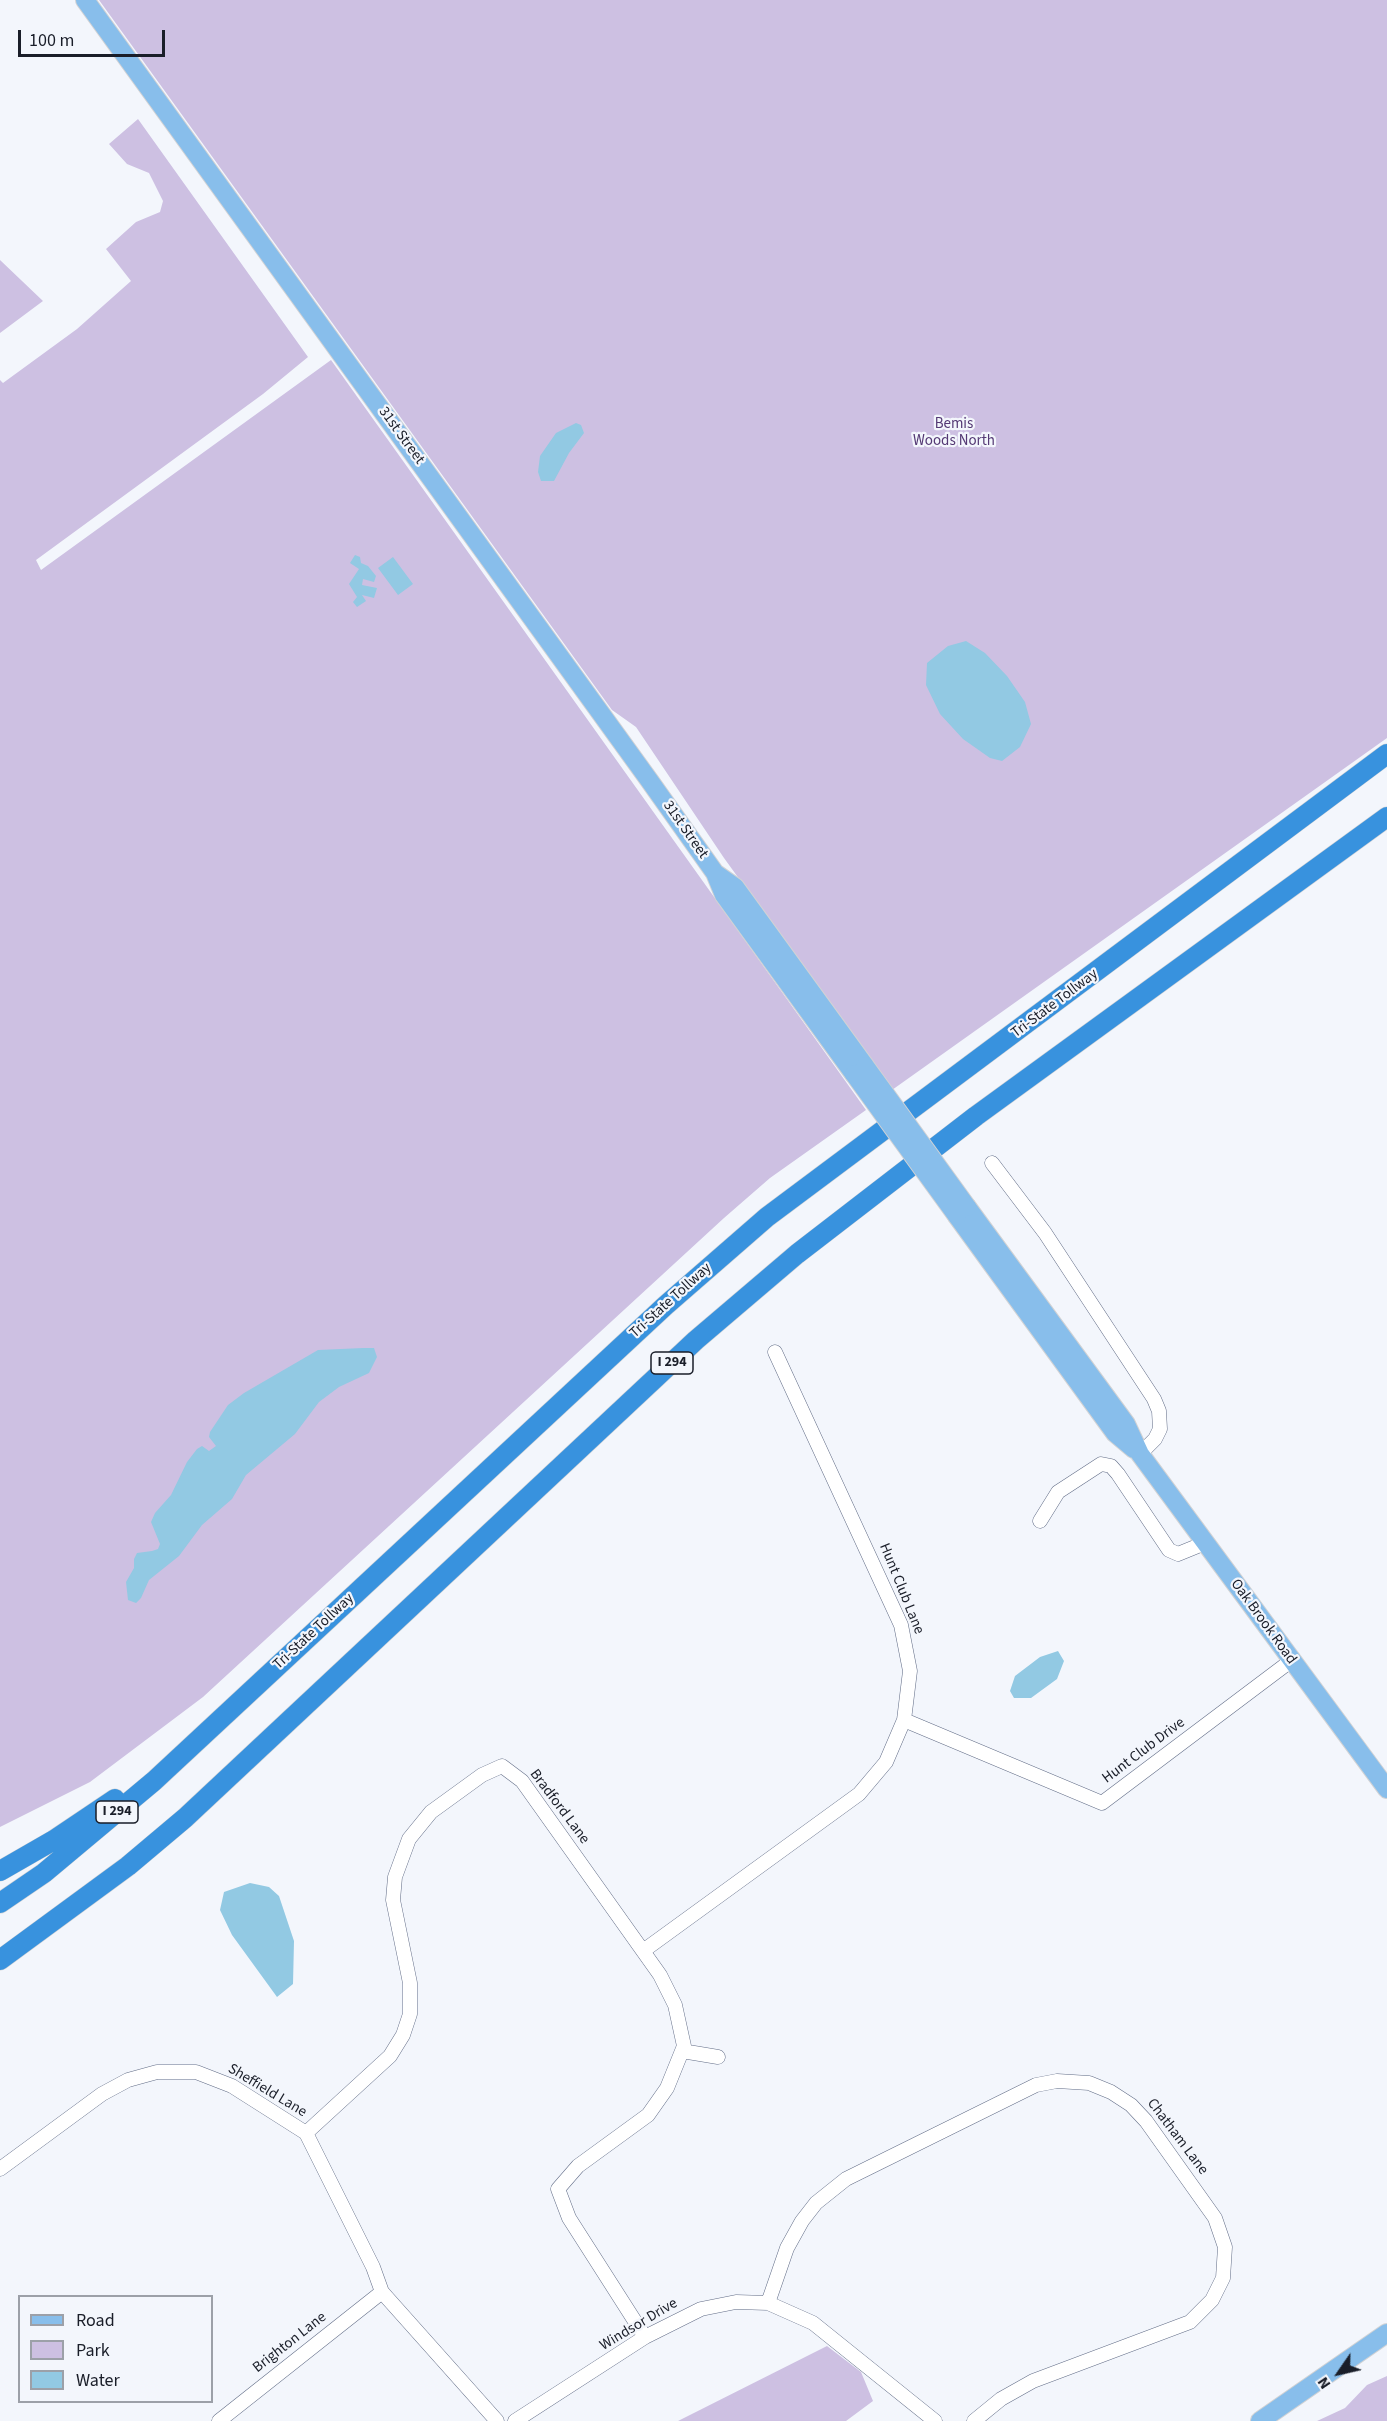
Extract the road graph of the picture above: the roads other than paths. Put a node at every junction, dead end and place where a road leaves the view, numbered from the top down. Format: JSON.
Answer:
{"nodes":[{"id":1,"x":85,"y":0,"type":"edge"},
{"id":2,"x":1387,"y":754,"type":"edge"},
{"id":3,"x":1387,"y":817,"type":"edge"},
{"id":4,"x":992,"y":1163,"type":"dead end"},
{"id":5,"x":962,"y":1211,"type":"joint"},
{"id":6,"x":775,"y":1352,"type":"dead end"},
{"id":7,"x":1140,"y":1454,"type":"junction"},
{"id":8,"x":1040,"y":1521,"type":"dead end"},
{"id":9,"x":1205,"y":1543,"type":"junction"},
{"id":10,"x":1292,"y":1660,"type":"junction"},
{"id":11,"x":227,"y":1713,"type":"junction"},
{"id":12,"x":904,"y":1720,"type":"junction"},
{"id":13,"x":1387,"y":1789,"type":"edge"},
{"id":14,"x":0,"y":1871,"type":"edge"},
{"id":15,"x":0,"y":1904,"type":"edge"},
{"id":16,"x":643,"y":1951,"type":"junction"},
{"id":17,"x":0,"y":1960,"type":"edge"},
{"id":18,"x":682,"y":2051,"type":"junction"},
{"id":19,"x":718,"y":2057,"type":"dead end"},
{"id":20,"x":306,"y":2133,"type":"junction"},
{"id":21,"x":0,"y":2169,"type":"edge"},
{"id":22,"x":382,"y":2292,"type":"junction"},
{"id":23,"x":768,"y":2303,"type":"junction"},
{"id":24,"x":1387,"y":2333,"type":"edge"},
{"id":25,"x":645,"y":2337,"type":"junction"},
{"id":26,"x":219,"y":2421,"type":"edge"},
{"id":27,"x":497,"y":2421,"type":"edge"},
{"id":28,"x":515,"y":2421,"type":"edge"},
{"id":29,"x":935,"y":2421,"type":"edge"},
{"id":30,"x":974,"y":2421,"type":"edge"},
{"id":31,"x":1260,"y":2421,"type":"edge"}],
"edges":[{"from":1,"to":5,"type":"main road","name":"31st Street","bridge":true},
{"from":2,"to":11,"type":"highway","name":"Tri-State Tollway","number":"I 294"},
{"from":3,"to":17,"type":"highway","number":"I 294"},
{"from":4,"to":7,"type":"street"},
{"from":5,"to":7,"type":"main road","name":"Oak Brook Road"},
{"from":6,"to":12,"type":"street","name":"Hunt Club Lane"},
{"from":7,"to":9,"type":"main road","name":"Oak Brook Road"},
{"from":8,"to":9,"type":"street"},
{"from":9,"to":10,"type":"main road","name":"Oak Brook Road"},
{"from":10,"to":12,"type":"street","name":"Hunt Club Drive"},
{"from":10,"to":13,"type":"main road","name":"Oak Brook Road"},
{"from":11,"to":14,"type":"highway"},
{"from":11,"to":15,"type":"highway","name":"Tri-State Tollway","number":"I 294"},
{"from":12,"to":16,"type":"street","name":"Hunt Club Lane"},
{"from":16,"to":18,"type":"street","name":"Bradford Lane"},
{"from":16,"to":20,"type":"street","name":"Bradford Lane"},
{"from":18,"to":19,"type":"street"},
{"from":18,"to":25,"type":"street","name":"Bradford Lane"},
{"from":20,"to":21,"type":"street","name":"Sheffield Lane"},
{"from":20,"to":22,"type":"street","name":"Sheffield Lane"},
{"from":22,"to":26,"type":"street","name":"Brighton Lane"},
{"from":22,"to":27,"type":"street","name":"Sheffield Lane"},
{"from":23,"to":25,"type":"street","name":"Windsor Drive"},
{"from":23,"to":29,"type":"street","name":"Windsor Drive"},
{"from":23,"to":30,"type":"street","name":"Chatham Lane"},
{"from":24,"to":31,"type":"main road"},
{"from":25,"to":28,"type":"street","name":"Windsor Drive"}]}
